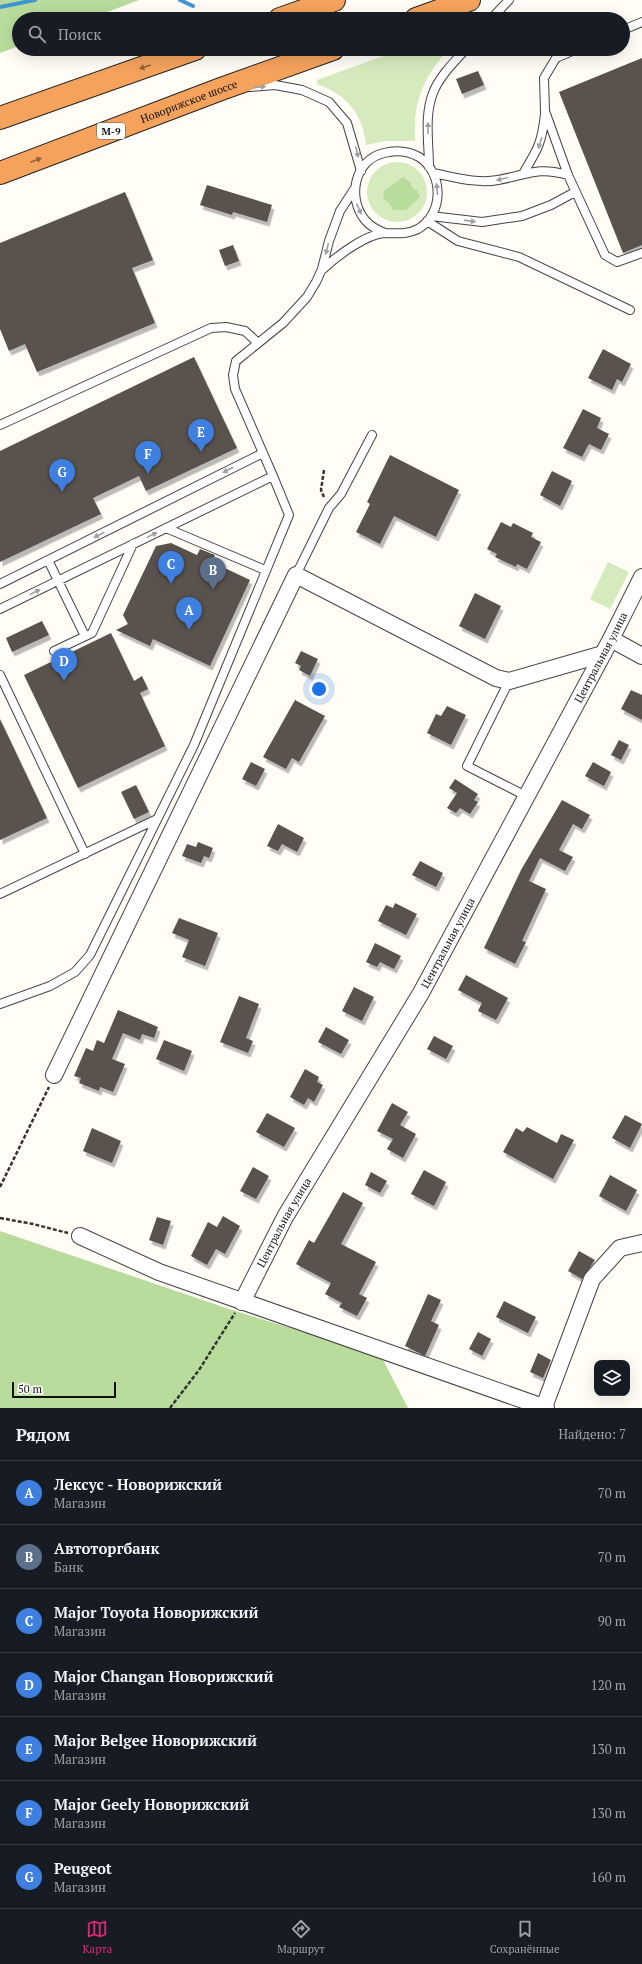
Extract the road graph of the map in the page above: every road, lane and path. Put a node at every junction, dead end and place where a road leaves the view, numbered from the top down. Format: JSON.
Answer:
{"nodes":[{"id":1,"x":334,"y":0,"type":"edge"},
{"id":2,"x":469,"y":0,"type":"edge"},
{"id":3,"x":509,"y":0,"type":"edge"},
{"id":4,"x":300,"y":12,"type":"edge"},
{"id":5,"x":436,"y":12,"type":"edge"},
{"id":6,"x":498,"y":12,"type":"edge"},
{"id":7,"x":642,"y":22,"type":"edge"},
{"id":8,"x":630,"y":27,"type":"edge"},
{"id":9,"x":175,"y":56,"type":"edge"},
{"id":10,"x":313,"y":56,"type":"edge"},
{"id":11,"x":460,"y":56,"type":"edge"},
{"id":12,"x":561,"y":56,"type":"edge"},
{"id":13,"x":221,"y":89,"type":"junction"},
{"id":14,"x":545,"y":111,"type":"junction"},
{"id":15,"x":0,"y":118,"type":"edge"},
{"id":16,"x":431,"y":170,"type":"junction"},
{"id":17,"x":361,"y":171,"type":"junction"},
{"id":18,"x":524,"y":172,"type":"junction"},
{"id":19,"x":0,"y":173,"type":"edge"},
{"id":20,"x":568,"y":175,"type":"junction"},
{"id":21,"x":355,"y":188,"type":"junction"},
{"id":22,"x":575,"y":192,"type":"junction"},
{"id":23,"x":429,"y":218,"type":"junction"},
{"id":24,"x":385,"y":233,"type":"junction"},
{"id":25,"x":642,"y":253,"type":"edge"},
{"id":26,"x":322,"y":269,"type":"junction"},
{"id":27,"x":630,"y":310,"type":"dead end"},
{"id":28,"x":258,"y":343,"type":"junction"},
{"id":29,"x":0,"y":425,"type":"edge"},
{"id":30,"x":372,"y":435,"type":"dead end"},
{"id":31,"x":262,"y":453,"type":"junction"},
{"id":32,"x":324,"y":470,"type":"dead end"},
{"id":33,"x":273,"y":476,"type":"junction"},
{"id":34,"x":329,"y":508,"type":"junction"},
{"id":35,"x":166,"y":528,"type":"junction"},
{"id":36,"x":133,"y":544,"type":"junction"},
{"id":37,"x":48,"y":560,"type":"junction"},
{"id":38,"x":266,"y":570,"type":"junction"},
{"id":39,"x":296,"y":575,"type":"junction"},
{"id":40,"x":642,"y":577,"type":"edge"},
{"id":41,"x":58,"y":581,"type":"junction"},
{"id":42,"x":0,"y":584,"type":"edge"},
{"id":43,"x":0,"y":609,"type":"edge"},
{"id":44,"x":85,"y":636,"type":"junction"},
{"id":45,"x":611,"y":639,"type":"junction"},
{"id":46,"x":54,"y":651,"type":"dead end"},
{"id":47,"x":603,"y":654,"type":"junction"},
{"id":48,"x":642,"y":656,"type":"edge"},
{"id":49,"x":0,"y":675,"type":"edge"},
{"id":50,"x":510,"y":681,"type":"junction"},
{"id":51,"x":526,"y":796,"type":"junction"},
{"id":52,"x":157,"y":819,"type":"junction"},
{"id":53,"x":85,"y":854,"type":"junction"},
{"id":54,"x":0,"y":894,"type":"edge"},
{"id":55,"x":0,"y":1004,"type":"edge"},
{"id":56,"x":54,"y":1075,"type":"joint"},
{"id":57,"x":0,"y":1187,"type":"edge"},
{"id":58,"x":0,"y":1218,"type":"edge"},
{"id":59,"x":80,"y":1236,"type":"joint"},
{"id":60,"x":642,"y":1243,"type":"edge"},
{"id":61,"x":242,"y":1302,"type":"junction"},
{"id":62,"x":545,"y":1407,"type":"edge"},
{"id":63,"x":170,"y":1408,"type":"edge"}],
"edges":[{"from":1,"to":4,"type":"highway"},
{"from":2,"to":5,"type":"highway"},
{"from":3,"to":6,"type":"lane"},
{"from":7,"to":8,"type":"lane"},
{"from":9,"to":15,"type":"highway","one_way":true},
{"from":10,"to":13,"type":"highway","name":"Новорижское шоссе","number":"М-9"},
{"from":16,"to":11,"type":"lane","one_way":true},
{"from":12,"to":14,"type":"lane"},
{"from":13,"to":17,"type":"lane","one_way":true},
{"from":19,"to":13,"type":"highway","name":"Новорижское шоссе","number":"М-9","one_way":true},
{"from":14,"to":18,"type":"lane","one_way":true},
{"from":14,"to":20,"type":"lane"},
{"from":16,"to":17,"type":"lane"},
{"from":18,"to":16,"type":"lane","one_way":true},
{"from":23,"to":16,"type":"lane","one_way":true},
{"from":17,"to":21,"type":"lane"},
{"from":18,"to":20,"type":"lane"},
{"from":20,"to":22,"type":"lane"},
{"from":21,"to":24,"type":"lane","one_way":true},
{"from":21,"to":26,"type":"lane","one_way":true},
{"from":23,"to":22,"type":"lane","one_way":true},
{"from":22,"to":25,"type":"lane"},
{"from":23,"to":24,"type":"lane"},
{"from":23,"to":27,"type":"lane"},
{"from":24,"to":26,"type":"lane"},
{"from":26,"to":28,"type":"lane"},
{"from":28,"to":29,"type":"lane"},
{"from":28,"to":31,"type":"lane"},
{"from":30,"to":34,"type":"lane"},
{"from":31,"to":33,"type":"lane"},
{"from":31,"to":37,"type":"lane","one_way":true},
{"from":32,"to":34,"type":"path"},
{"from":33,"to":35,"type":"lane"},
{"from":33,"to":38,"type":"lane"},
{"from":34,"to":39,"type":"lane"},
{"from":36,"to":35,"type":"lane","one_way":true},
{"from":35,"to":38,"type":"lane"},
{"from":36,"to":41,"type":"lane"},
{"from":36,"to":44,"type":"lane"},
{"from":37,"to":41,"type":"lane"},
{"from":37,"to":42,"type":"lane"},
{"from":38,"to":52,"type":"lane"},
{"from":39,"to":50,"type":"street"},
{"from":39,"to":56,"type":"street"},
{"from":40,"to":45,"type":"street","name":"Центральная улица"},
{"from":43,"to":41,"type":"lane","one_way":true},
{"from":41,"to":44,"type":"lane"},
{"from":44,"to":46,"type":"lane"},
{"from":45,"to":47,"type":"street","name":"Центральная улица"},
{"from":45,"to":48,"type":"street"},
{"from":47,"to":50,"type":"street"},
{"from":47,"to":51,"type":"street","name":"Центральная улица"},
{"from":49,"to":53,"type":"lane"},
{"from":50,"to":51,"type":"lane"},
{"from":51,"to":61,"type":"street","name":"Центральная улица"},
{"from":52,"to":53,"type":"lane"},
{"from":52,"to":55,"type":"lane"},
{"from":53,"to":54,"type":"lane"},
{"from":56,"to":57,"type":"path"},
{"from":58,"to":59,"type":"path"},
{"from":59,"to":61,"type":"street"},
{"from":60,"to":62,"type":"street"},
{"from":61,"to":62,"type":"street"},
{"from":61,"to":63,"type":"path"}]}
